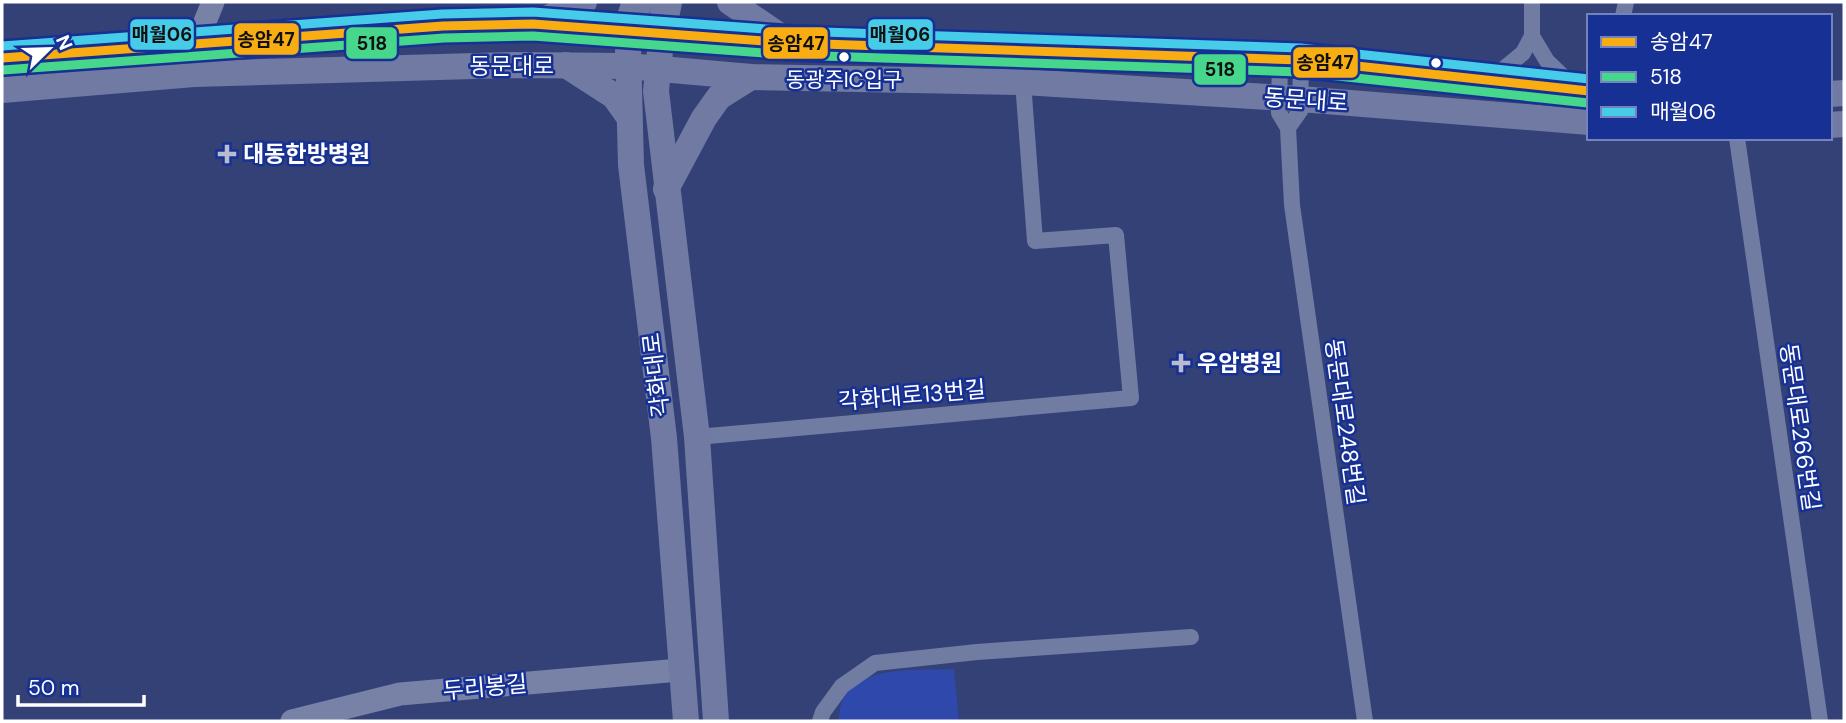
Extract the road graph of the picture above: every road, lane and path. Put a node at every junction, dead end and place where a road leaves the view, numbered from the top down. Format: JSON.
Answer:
{"nodes":[{"id":1,"x":213,"y":2,"type":"edge"},
{"id":2,"x":584,"y":2,"type":"edge"},
{"id":3,"x":667,"y":2,"type":"edge"},
{"id":4,"x":730,"y":2,"type":"edge"},
{"id":5,"x":1532,"y":2,"type":"edge"},
{"id":6,"x":633,"y":15,"type":"edge"},
{"id":7,"x":533,"y":24,"type":"junction"},
{"id":8,"x":662,"y":32,"type":"junction"},
{"id":9,"x":1532,"y":36,"type":"junction"},
{"id":10,"x":792,"y":43,"type":"junction"},
{"id":11,"x":196,"y":44,"type":"junction"},
{"id":12,"x":2,"y":58,"type":"edge"},
{"id":13,"x":1290,"y":60,"type":"junction"},
{"id":14,"x":565,"y":65,"type":"junction"},
{"id":15,"x":627,"y":66,"type":"junction"},
{"id":16,"x":658,"y":68,"type":"junction"},
{"id":17,"x":194,"y":74,"type":"junction"},
{"id":18,"x":751,"y":77,"type":"junction"},
{"id":19,"x":1023,"y":82,"type":"junction"},
{"id":20,"x":1488,"y":82,"type":"junction"},
{"id":21,"x":2,"y":90,"type":"edge"},
{"id":22,"x":1583,"y":90,"type":"edge"},
{"id":23,"x":1289,"y":98,"type":"junction"},
{"id":24,"x":629,"y":117,"type":"junction"},
{"id":25,"x":1587,"y":122,"type":"edge"},
{"id":26,"x":1737,"y":140,"type":"edge"},
{"id":27,"x":666,"y":188,"type":"junction"},
{"id":28,"x":697,"y":437,"type":"junction"},
{"id":29,"x":1191,"y":637,"type":"dead end"},
{"id":30,"x":680,"y":670,"type":"junction"},
{"id":31,"x":292,"y":721,"type":"edge"},
{"id":32,"x":686,"y":721,"type":"edge"},
{"id":33,"x":716,"y":721,"type":"edge"},
{"id":34,"x":820,"y":721,"type":"edge"},
{"id":35,"x":1365,"y":721,"type":"edge"},
{"id":36,"x":1820,"y":721,"type":"edge"}],
"edges":[{"from":1,"to":11,"type":"street"},
{"from":2,"to":7,"type":"main road"},
{"from":3,"to":8,"type":"highway"},
{"from":4,"to":10,"type":"main road"},
{"from":5,"to":9,"type":"street"},
{"from":6,"to":7,"type":"main road","name":"동문대로"},
{"from":6,"to":8,"type":"main road","name":"동문대로"},
{"from":6,"to":15,"type":"main road","name":"각화대로"},
{"from":7,"to":11,"type":"main road","name":"동문대로"},
{"from":8,"to":10,"type":"main road","name":"동문대로"},
{"from":8,"to":16,"type":"main road","name":"각화대로"},
{"from":9,"to":20,"type":"street"},
{"from":9,"to":22,"type":"street"},
{"from":10,"to":13,"type":"main road","name":"동문대로"},
{"from":11,"to":12,"type":"main road","name":"동문대로"},
{"from":11,"to":17,"type":"street"},
{"from":13,"to":20,"type":"main road","name":"동문대로"},
{"from":13,"to":23,"type":"street","name":"동문대로248번길"},
{"from":14,"to":15,"type":"main road","name":"동문대로"},
{"from":14,"to":17,"type":"main road","name":"동문대로"},
{"from":14,"to":24,"type":"main road"},
{"from":15,"to":16,"type":"main road","name":"동문대로"},
{"from":15,"to":24,"type":"main road","name":"각화대로"},
{"from":16,"to":18,"type":"main road","name":"동문대로"},
{"from":16,"to":27,"type":"main road","name":"각화대로"},
{"from":17,"to":21,"type":"main road","name":"동문대로"},
{"from":18,"to":19,"type":"main road","name":"동문대로"},
{"from":18,"to":27,"type":"main road"},
{"from":19,"to":23,"type":"main road","name":"동문대로"},
{"from":19,"to":28,"type":"street","name":"각화대로13번길"},
{"from":20,"to":22,"type":"main road","name":"동문대로"},
{"from":23,"to":25,"type":"main road","name":"동문대로"},
{"from":23,"to":35,"type":"street","name":"동문대로248번길"},
{"from":24,"to":30,"type":"main road","name":"각화대로"},
{"from":26,"to":36,"type":"street","name":"동문대로266번길"},
{"from":27,"to":28,"type":"main road","name":"각화대로"},
{"from":28,"to":33,"type":"main road","name":"각화대로"},
{"from":29,"to":34,"type":"street"},
{"from":30,"to":31,"type":"street","name":"두리봉길"},
{"from":30,"to":32,"type":"main road","name":"각화대로"}]}
